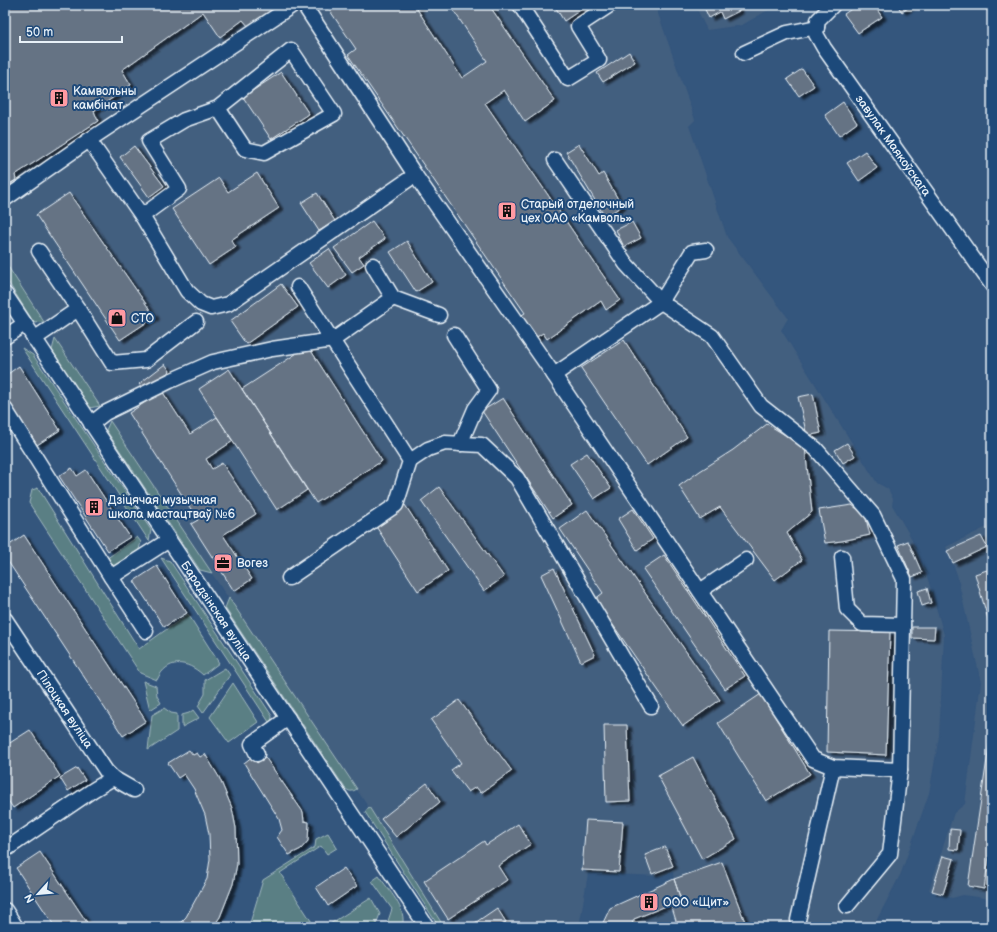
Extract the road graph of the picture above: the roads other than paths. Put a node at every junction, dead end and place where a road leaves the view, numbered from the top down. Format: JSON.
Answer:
{"nodes":[{"id":1,"x":293,"y":5,"type":"edge"},
{"id":2,"x":304,"y":5,"type":"edge"},
{"id":3,"x":520,"y":5,"type":"edge"},
{"id":4,"x":610,"y":5,"type":"edge"},
{"id":5,"x":833,"y":5,"type":"edge"},
{"id":6,"x":817,"y":27,"type":"junction"},
{"id":7,"x":744,"y":54,"type":"dead end"},
{"id":8,"x":218,"y":108,"type":"junction"},
{"id":9,"x":89,"y":140,"type":"junction"},
{"id":10,"x":555,"y":160,"type":"dead end"},
{"id":11,"x":415,"y":175,"type":"junction"},
{"id":12,"x":5,"y":199,"type":"edge"},
{"id":13,"x":142,"y":216,"type":"junction"},
{"id":14,"x":706,"y":250,"type":"dead end"},
{"id":15,"x":39,"y":251,"type":"dead end"},
{"id":16,"x":373,"y":265,"type":"dead end"},
{"id":17,"x":992,"y":285,"type":"edge"},
{"id":18,"x":298,"y":287,"type":"dead end"},
{"id":19,"x":5,"y":294,"type":"edge"},
{"id":20,"x":394,"y":298,"type":"junction"},
{"id":21,"x":661,"y":302,"type":"junction"},
{"id":22,"x":78,"y":309,"type":"junction"},
{"id":23,"x":439,"y":315,"type":"dead end"},
{"id":24,"x":196,"y":322,"type":"dead end"},
{"id":25,"x":24,"y":324,"type":"junction"},
{"id":26,"x":454,"y":335,"type":"dead end"},
{"id":27,"x":5,"y":337,"type":"edge"},
{"id":28,"x":34,"y":339,"type":"junction"},
{"id":29,"x":332,"y":340,"type":"junction"},
{"id":30,"x":554,"y":375,"type":"junction"},
{"id":31,"x":5,"y":409,"type":"edge"},
{"id":32,"x":91,"y":424,"type":"junction"},
{"id":33,"x":460,"y":444,"type":"junction"},
{"id":34,"x":410,"y":461,"type":"junction"},
{"id":35,"x":169,"y":540,"type":"junction"},
{"id":36,"x":842,"y":558,"type":"dead end"},
{"id":37,"x":746,"y":560,"type":"dead end"},
{"id":38,"x":111,"y":578,"type":"junction"},
{"id":39,"x":289,"y":578,"type":"dead end"},
{"id":40,"x":700,"y":591,"type":"junction"},
{"id":41,"x":5,"y":619,"type":"edge"},
{"id":42,"x":903,"y":624,"type":"junction"},
{"id":43,"x":146,"y":631,"type":"dead end"},
{"id":44,"x":652,"y":706,"type":"dead end"},
{"id":45,"x":288,"y":718,"type":"junction"},
{"id":46,"x":257,"y":754,"type":"dead end"},
{"id":47,"x":833,"y":767,"type":"junction"},
{"id":48,"x":900,"y":770,"type":"junction"},
{"id":49,"x":113,"y":778,"type":"junction"},
{"id":50,"x":134,"y":790,"type":"dead end"},
{"id":51,"x":5,"y":850,"type":"edge"},
{"id":52,"x":847,"y":906,"type":"dead end"},
{"id":53,"x":5,"y":910,"type":"edge"},
{"id":54,"x":798,"y":920,"type":"dead end"},
{"id":55,"x":16,"y":927,"type":"edge"},
{"id":56,"x":427,"y":927,"type":"edge"}],
"edges":[{"from":1,"to":9,"type":"street"},
{"from":2,"to":11,"type":"street"},
{"from":3,"to":4,"type":"street"},
{"from":5,"to":6,"type":"street"},
{"from":6,"to":7,"type":"street"},
{"from":6,"to":17,"type":"street","name":"завулак Маякоўскага"},
{"from":8,"to":8,"type":"street"},
{"from":8,"to":13,"type":"street"},
{"from":9,"to":12,"type":"street"},
{"from":9,"to":13,"type":"street"},
{"from":10,"to":21,"type":"street"},
{"from":11,"to":13,"type":"street"},
{"from":11,"to":30,"type":"street"},
{"from":14,"to":21,"type":"street"},
{"from":15,"to":22,"type":"street"},
{"from":16,"to":20,"type":"street"},
{"from":18,"to":29,"type":"street"},
{"from":19,"to":25,"type":"street","name":"Барадзінская вуліца"},
{"from":20,"to":23,"type":"street"},
{"from":20,"to":29,"type":"street"},
{"from":21,"to":30,"type":"street"},
{"from":21,"to":42,"type":"street"},
{"from":22,"to":24,"type":"street"},
{"from":22,"to":28,"type":"street"},
{"from":25,"to":27,"type":"street"},
{"from":25,"to":28,"type":"street","name":"Барадзінская вуліца"},
{"from":26,"to":33,"type":"street"},
{"from":28,"to":32,"type":"street","name":"Барадзінская вуліца"},
{"from":29,"to":32,"type":"street"},
{"from":29,"to":34,"type":"street"},
{"from":30,"to":40,"type":"street"},
{"from":31,"to":38,"type":"street"},
{"from":32,"to":35,"type":"street","name":"Барадзінская вуліца"},
{"from":33,"to":34,"type":"street"},
{"from":33,"to":44,"type":"street"},
{"from":34,"to":39,"type":"street"},
{"from":35,"to":38,"type":"street"},
{"from":35,"to":45,"type":"street","name":"Барадзінская вуліца"},
{"from":36,"to":42,"type":"street"},
{"from":37,"to":40,"type":"street"},
{"from":38,"to":43,"type":"street"},
{"from":40,"to":47,"type":"street"},
{"from":41,"to":49,"type":"street","name":"Пілоцкая вуліца"},
{"from":42,"to":48,"type":"street"},
{"from":45,"to":46,"type":"street"},
{"from":45,"to":56,"type":"street","name":"Барадзінская вуліца"},
{"from":47,"to":48,"type":"street"},
{"from":47,"to":54,"type":"street"},
{"from":48,"to":52,"type":"street"},
{"from":49,"to":50,"type":"street","name":"Пілоцкая вуліца"},
{"from":49,"to":51,"type":"street"},
{"from":53,"to":55,"type":"street"}]}
